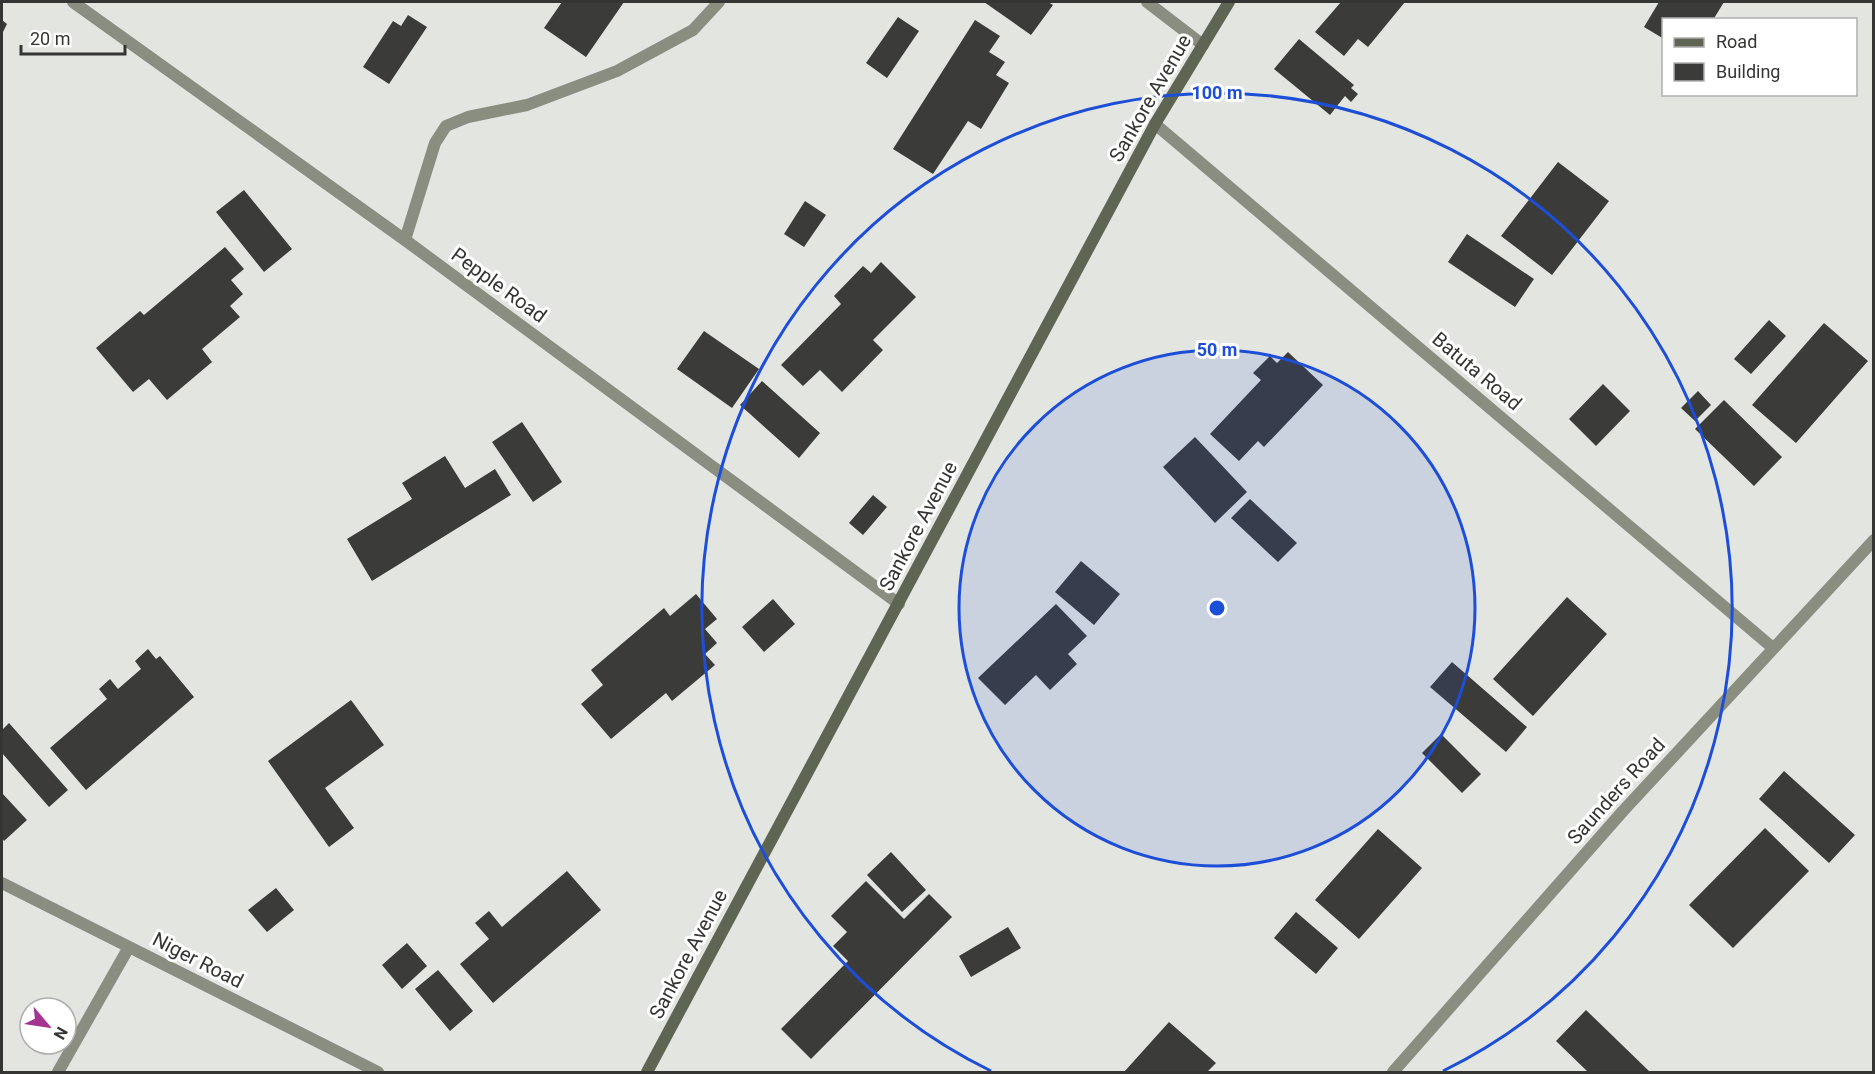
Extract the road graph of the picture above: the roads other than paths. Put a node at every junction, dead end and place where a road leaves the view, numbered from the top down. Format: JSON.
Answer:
{"nodes":[{"id":1,"x":73,"y":2,"type":"edge"},
{"id":2,"x":719,"y":2,"type":"edge"},
{"id":3,"x":1147,"y":2,"type":"edge"},
{"id":4,"x":1229,"y":2,"type":"edge"},
{"id":5,"x":1203,"y":45,"type":"junction"},
{"id":6,"x":1155,"y":124,"type":"junction"},
{"id":7,"x":405,"y":240,"type":"junction"},
{"id":8,"x":1874,"y":540,"type":"edge"},
{"id":9,"x":899,"y":604,"type":"junction"},
{"id":10,"x":1773,"y":648,"type":"junction"},
{"id":11,"x":2,"y":884,"type":"edge"},
{"id":12,"x":129,"y":947,"type":"junction"},
{"id":13,"x":58,"y":1072,"type":"edge"},
{"id":14,"x":378,"y":1072,"type":"edge"},
{"id":15,"x":647,"y":1072,"type":"edge"},
{"id":16,"x":1393,"y":1072,"type":"edge"}],
"edges":[{"from":1,"to":7,"type":"street","name":"Pepple Road"},
{"from":2,"to":7,"type":"street"},
{"from":3,"to":5,"type":"street"},
{"from":4,"to":5,"type":"street","name":"Sankore Avenue"},
{"from":5,"to":6,"type":"street","name":"Sankore Avenue"},
{"from":6,"to":9,"type":"street","name":"Sankore Avenue"},
{"from":6,"to":10,"type":"street","name":"Batuta Road"},
{"from":7,"to":9,"type":"street","name":"Pepple Road"},
{"from":8,"to":10,"type":"street","name":"Saunders Road"},
{"from":9,"to":15,"type":"street","name":"Sankore Avenue"},
{"from":10,"to":16,"type":"street","name":"Saunders Road"},
{"from":11,"to":12,"type":"street","name":"Niger Road"},
{"from":12,"to":13,"type":"street"},
{"from":12,"to":14,"type":"street","name":"Niger Road"}]}
